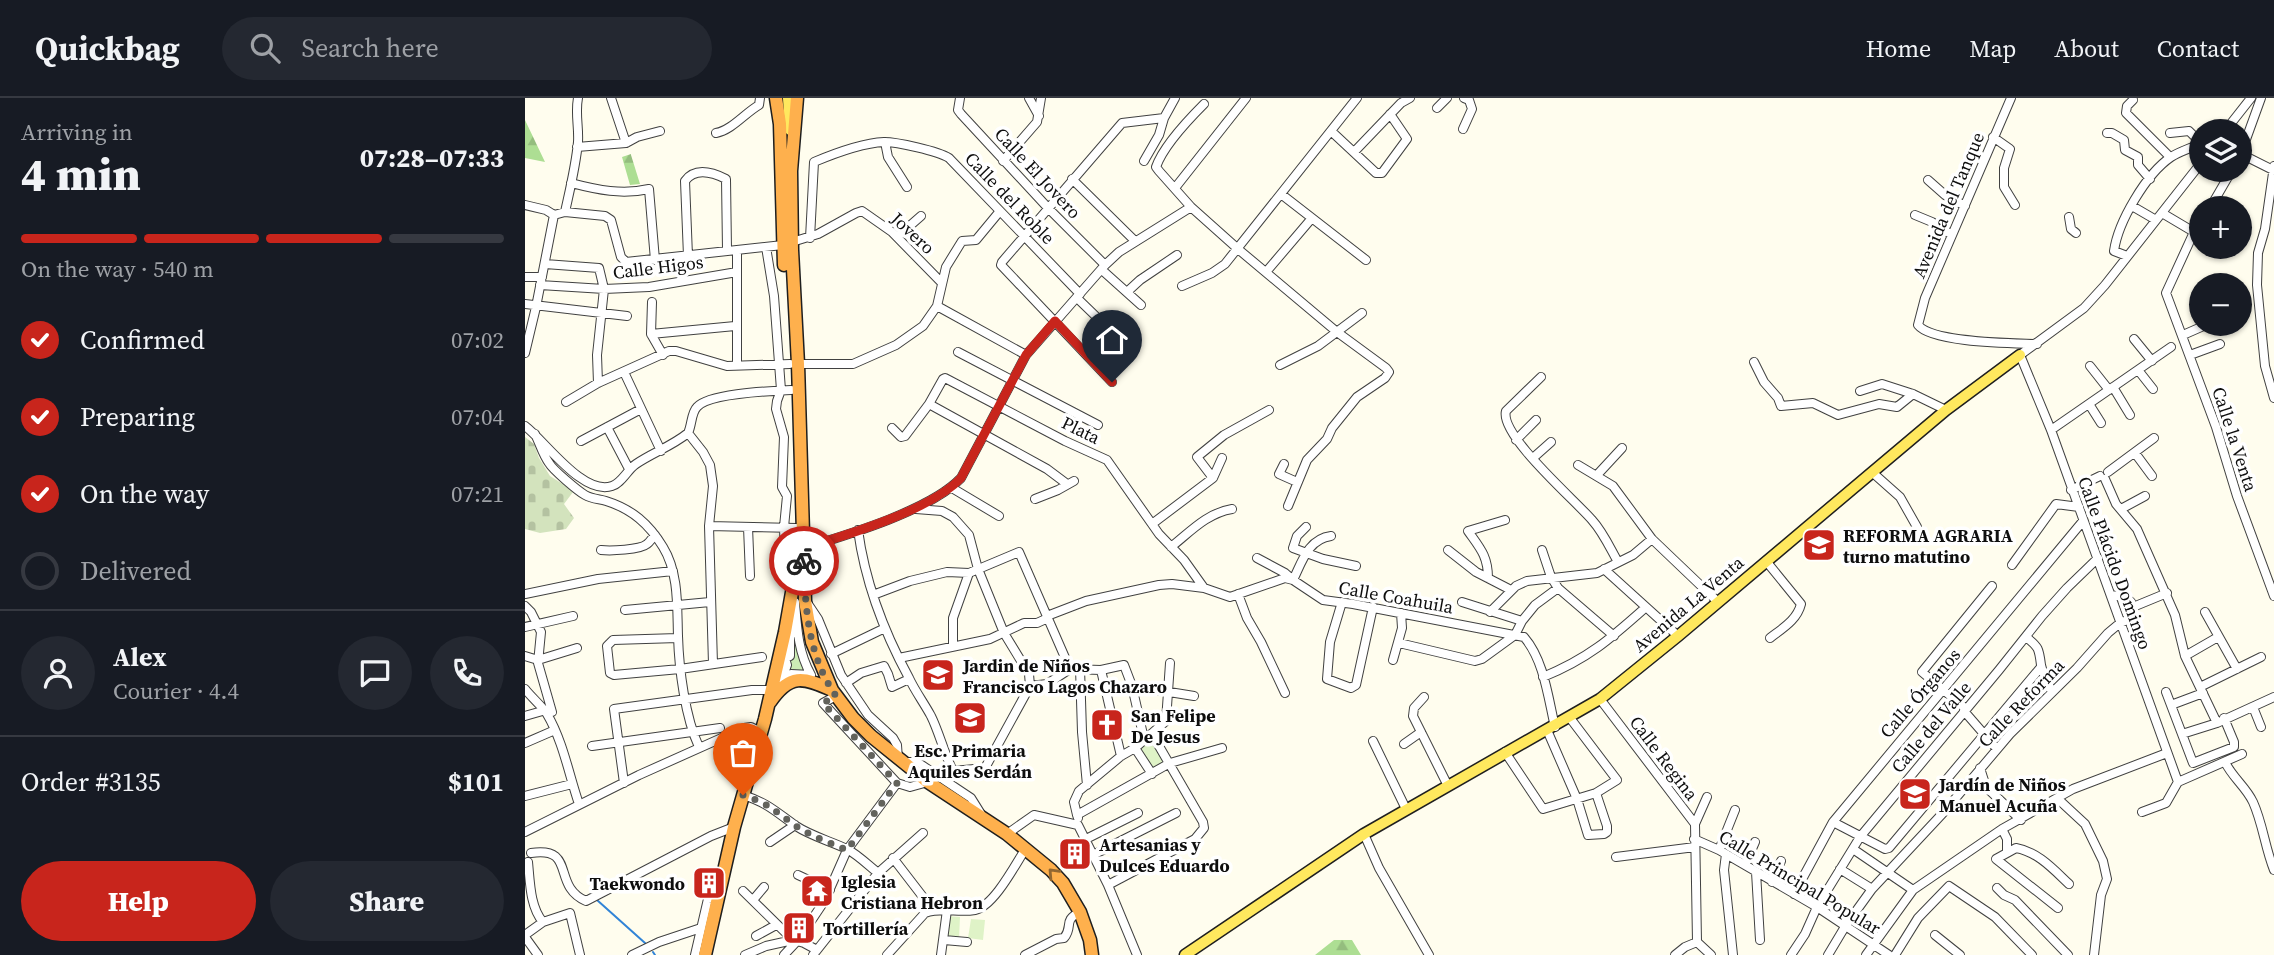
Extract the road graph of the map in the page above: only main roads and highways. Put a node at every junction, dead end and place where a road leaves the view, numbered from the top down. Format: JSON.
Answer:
{"nodes":[{"id":1,"x":770,"y":98,"type":"edge"},
{"id":2,"x":776,"y":98,"type":"edge"},
{"id":3,"x":788,"y":98,"type":"edge"},
{"id":4,"x":797,"y":98,"type":"edge"},
{"id":5,"x":790,"y":171,"type":"junction"},
{"id":6,"x":781,"y":188,"type":"junction"},
{"id":7,"x":796,"y":241,"type":"junction"},
{"id":8,"x":2020,"y":355,"type":"road end"},
{"id":9,"x":789,"y":365,"type":"junction"},
{"id":10,"x":834,"y":693,"type":"junction"},
{"id":11,"x":768,"y":705,"type":"junction"},
{"id":12,"x":705,"y":955,"type":"edge"},
{"id":13,"x":1093,"y":955,"type":"edge"},
{"id":14,"x":1185,"y":955,"type":"edge"}],
"edges":[{"from":1,"to":6,"type":"main road"},
{"from":2,"to":6,"type":"highway"},
{"from":3,"to":5,"type":"main road"},
{"from":4,"to":5,"type":"highway"},
{"from":5,"to":7,"type":"highway"},
{"from":6,"to":7,"type":"highway"},
{"from":7,"to":9,"type":"highway"},
{"from":8,"to":14,"type":"main road","name":"Avenida La Venta"},
{"from":9,"to":10,"type":"highway"},
{"from":9,"to":11,"type":"highway"},
{"from":10,"to":11,"type":"highway"},
{"from":13,"to":10,"type":"highway","one_way":true},
{"from":11,"to":12,"type":"highway"}]}
